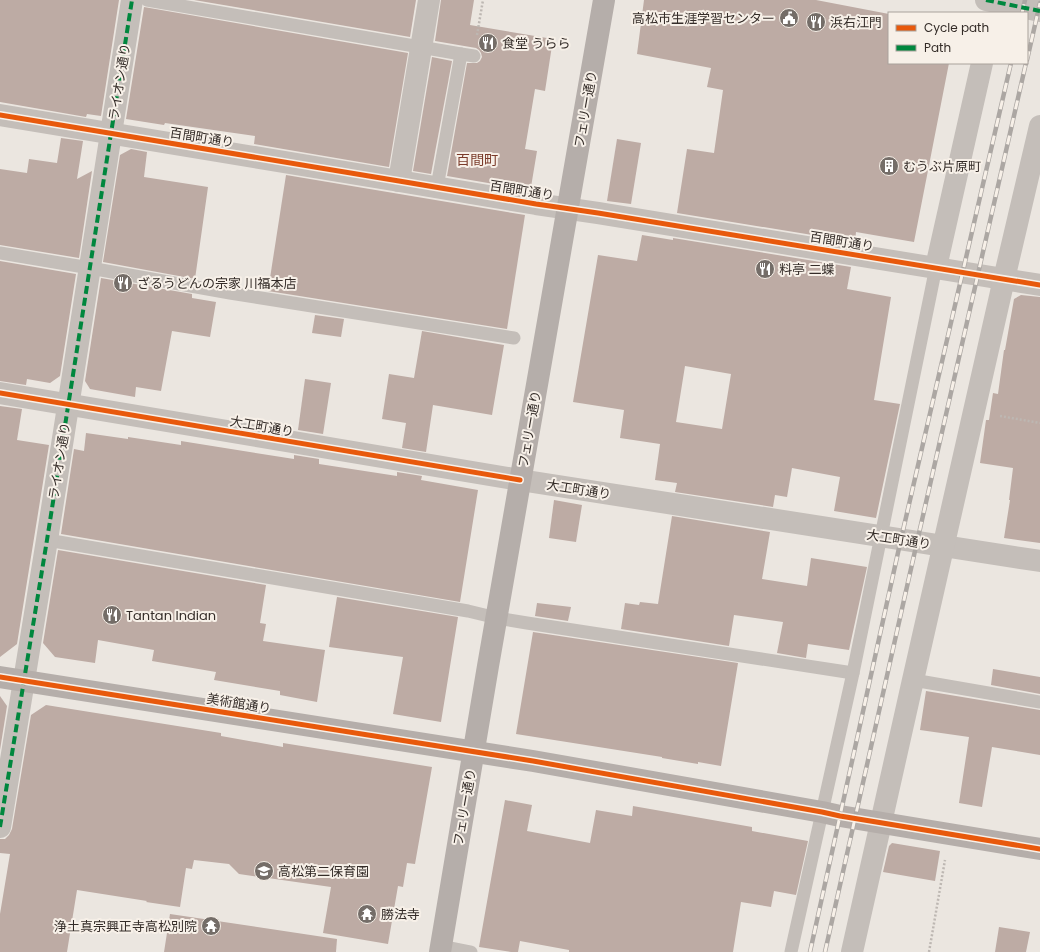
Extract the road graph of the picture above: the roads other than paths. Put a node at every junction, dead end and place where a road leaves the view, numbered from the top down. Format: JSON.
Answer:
{"nodes":[{"id":1,"x":132,"y":0,"type":"edge"},
{"id":2,"x":147,"y":0,"type":"edge"},
{"id":3,"x":429,"y":0,"type":"edge"},
{"id":4,"x":604,"y":0,"type":"edge"},
{"id":5,"x":992,"y":5,"type":"edge"},
{"id":6,"x":1040,"y":11,"type":"edge"},
{"id":7,"x":422,"y":47,"type":"junction"},
{"id":8,"x":982,"y":64,"type":"edge"},
{"id":9,"x":0,"y":115,"type":"edge"},
{"id":10,"x":1040,"y":126,"type":"edge"},
{"id":11,"x":111,"y":134,"type":"junction"},
{"id":12,"x":399,"y":181,"type":"junction"},
{"id":13,"x":437,"y":188,"type":"junction"},
{"id":14,"x":567,"y":208,"type":"junction"},
{"id":15,"x":0,"y":253,"type":"edge"},
{"id":16,"x":90,"y":268,"type":"junction"},
{"id":17,"x":936,"y":268,"type":"junction"},
{"id":18,"x":1004,"y":279,"type":"junction"},
{"id":19,"x":1040,"y":285,"type":"edge"},
{"id":20,"x":514,"y":338,"type":"dead end"},
{"id":21,"x":0,"y":393,"type":"edge"},
{"id":22,"x":68,"y":404,"type":"junction"},
{"id":23,"x":520,"y":480,"type":"junction"},
{"id":24,"x":882,"y":536,"type":"junction"},
{"id":25,"x":47,"y":540,"type":"junction"},
{"id":26,"x":943,"y":546,"type":"junction"},
{"id":27,"x":1040,"y":561,"type":"edge"},
{"id":28,"x":497,"y":618,"type":"junction"},
{"id":29,"x":853,"y":673,"type":"junction"},
{"id":30,"x":0,"y":676,"type":"edge"},
{"id":31,"x":24,"y":680,"type":"junction"},
{"id":32,"x":913,"y":680,"type":"junction"},
{"id":33,"x":1040,"y":702,"type":"edge"},
{"id":34,"x":474,"y":751,"type":"junction"},
{"id":35,"x":822,"y":812,"type":"junction"},
{"id":36,"x":1,"y":818,"type":"edge"},
{"id":37,"x":881,"y":823,"type":"junction"},
{"id":38,"x":1040,"y":849,"type":"edge"},
{"id":39,"x":440,"y":949,"type":"edge"},
{"id":40,"x":471,"y":952,"type":"edge"},
{"id":41,"x":790,"y":952,"type":"edge"},
{"id":42,"x":852,"y":952,"type":"edge"}],
"edges":[{"from":1,"to":11,"type":"street","name":"ライオン通り"},
{"from":2,"to":7,"type":"lane"},
{"from":3,"to":7,"type":"street"},
{"from":4,"to":14,"type":"street","name":"フェリー通り"},
{"from":5,"to":6,"type":"street"},
{"from":7,"to":12,"type":"street"},
{"from":7,"to":13,"type":"lane"},
{"from":8,"to":17,"type":"street"},
{"from":9,"to":11,"type":"street","name":"百間町通り"},
{"from":10,"to":18,"type":"street"},
{"from":11,"to":12,"type":"street","name":"百間町通り"},
{"from":11,"to":16,"type":"street","name":"ライオン通り"},
{"from":12,"to":13,"type":"street","name":"百間町通り"},
{"from":13,"to":14,"type":"street","name":"百間町通り"},
{"from":14,"to":17,"type":"street","name":"百間町通り"},
{"from":14,"to":23,"type":"street","name":"フェリー通り"},
{"from":15,"to":16,"type":"lane"},
{"from":16,"to":20,"type":"lane"},
{"from":16,"to":22,"type":"street","name":"ライオン通り"},
{"from":17,"to":18,"type":"street","name":"百間町通り"},
{"from":17,"to":24,"type":"lane"},
{"from":18,"to":19,"type":"street","name":"百間町通り"},
{"from":18,"to":26,"type":"street"},
{"from":21,"to":22,"type":"street","name":"大工町通り"},
{"from":22,"to":23,"type":"street","name":"大工町通り"},
{"from":22,"to":25,"type":"street","name":"ライオン通り"},
{"from":23,"to":24,"type":"street","name":"大工町通り"},
{"from":23,"to":28,"type":"street","name":"フェリー通り"},
{"from":24,"to":26,"type":"street","name":"大工町通り"},
{"from":24,"to":29,"type":"lane"},
{"from":25,"to":28,"type":"lane"},
{"from":25,"to":31,"type":"street","name":"ライオン通り"},
{"from":26,"to":27,"type":"street","name":"大工町通り"},
{"from":26,"to":32,"type":"street"},
{"from":28,"to":29,"type":"lane"},
{"from":28,"to":34,"type":"street","name":"フェリー通り"},
{"from":29,"to":35,"type":"lane"},
{"from":30,"to":31,"type":"street","name":"美術館通り"},
{"from":31,"to":34,"type":"street","name":"美術館通り"},
{"from":31,"to":36,"type":"street","name":"ライオン通り"},
{"from":32,"to":33,"type":"lane"},
{"from":32,"to":37,"type":"street"},
{"from":34,"to":35,"type":"street","name":"美術館通り"},
{"from":34,"to":39,"type":"street","name":"フェリー通り"},
{"from":35,"to":37,"type":"street","name":"美術館通り"},
{"from":35,"to":41,"type":"lane"},
{"from":37,"to":38,"type":"street","name":"美術館通り"},
{"from":37,"to":42,"type":"street"},
{"from":39,"to":40,"type":"lane"}]}
